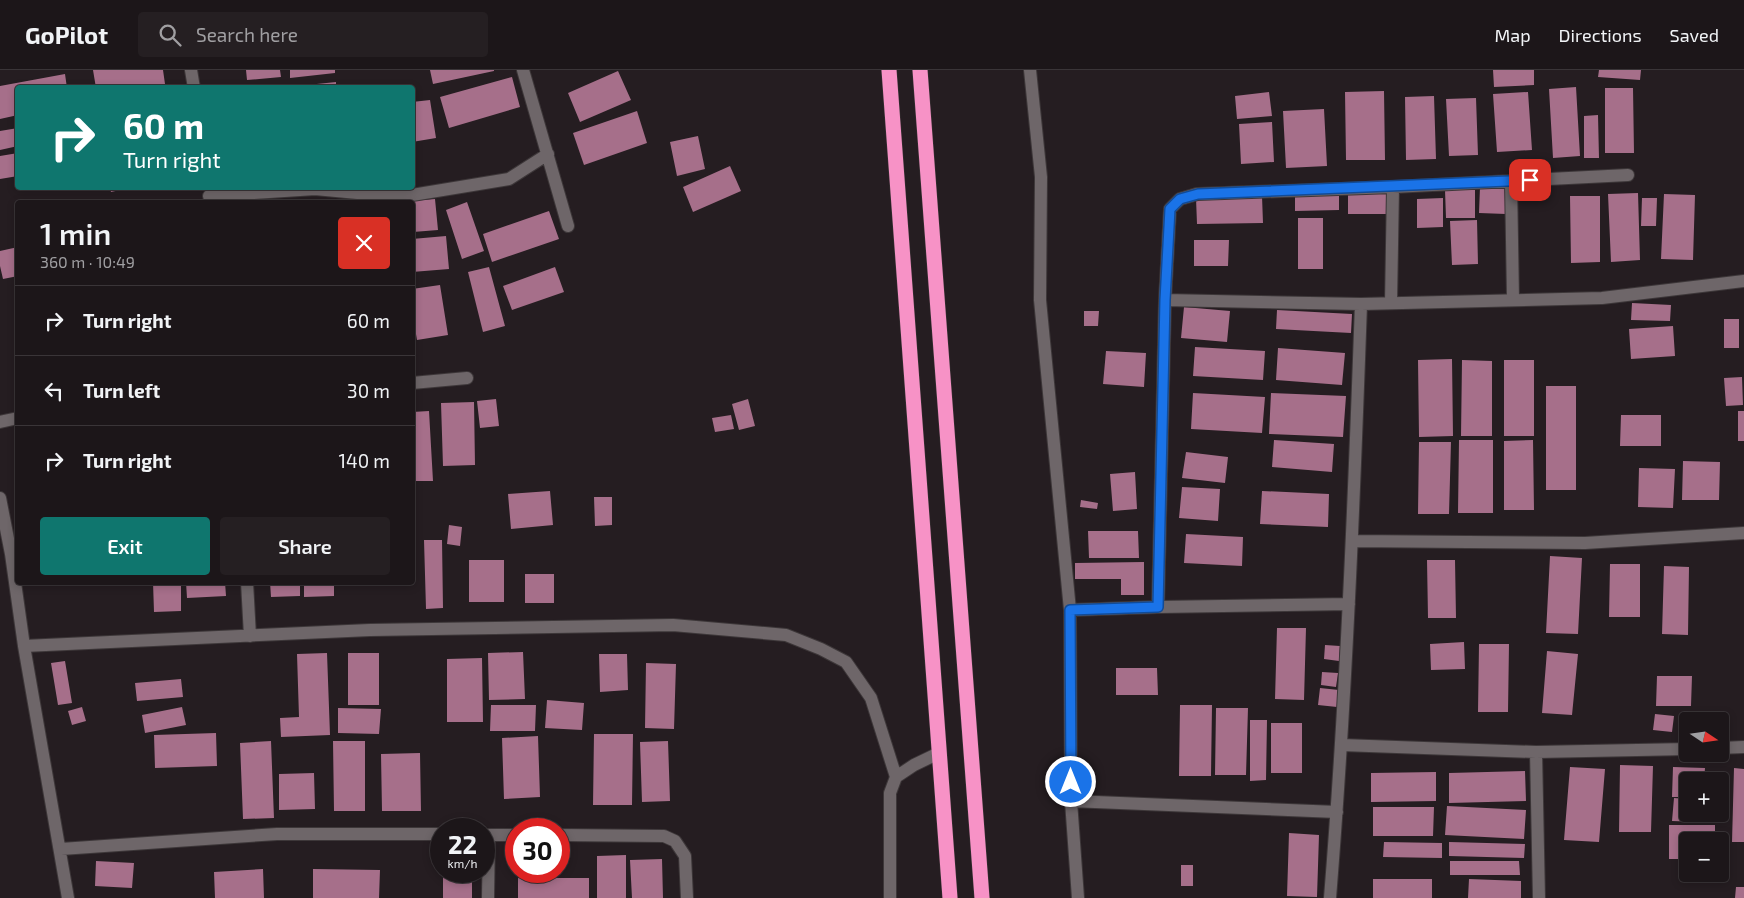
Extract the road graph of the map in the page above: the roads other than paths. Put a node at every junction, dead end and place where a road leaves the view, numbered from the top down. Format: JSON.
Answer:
{"nodes":[{"id":1,"x":192,"y":70,"type":"edge"},
{"id":2,"x":523,"y":70,"type":"edge"},
{"id":3,"x":889,"y":70,"type":"edge"},
{"id":4,"x":920,"y":70,"type":"edge"},
{"id":5,"x":1030,"y":70,"type":"edge"},
{"id":6,"x":194,"y":85,"type":"edge"},
{"id":7,"x":548,"y":154,"type":"junction"},
{"id":8,"x":1628,"y":175,"type":"dead end"},
{"id":9,"x":1511,"y":181,"type":"junction"},
{"id":10,"x":1393,"y":187,"type":"junction"},
{"id":11,"x":297,"y":190,"type":"edge"},
{"id":12,"x":326,"y":190,"type":"edge"},
{"id":13,"x":208,"y":195,"type":"edge"},
{"id":14,"x":568,"y":226,"type":"dead end"},
{"id":15,"x":1744,"y":281,"type":"edge"},
{"id":16,"x":1513,"y":299,"type":"junction"},
{"id":17,"x":1165,"y":300,"type":"junction"},
{"id":18,"x":1391,"y":303,"type":"junction"},
{"id":19,"x":1361,"y":304,"type":"junction"},
{"id":20,"x":467,"y":378,"type":"dead end"},
{"id":21,"x":415,"y":383,"type":"edge"},
{"id":22,"x":15,"y":419,"type":"edge"},
{"id":23,"x":0,"y":422,"type":"edge"},
{"id":24,"x":0,"y":498,"type":"edge"},
{"id":25,"x":1744,"y":533,"type":"edge"},
{"id":26,"x":1353,"y":541,"type":"junction"},
{"id":27,"x":6,"y":555,"type":"edge"},
{"id":28,"x":247,"y":585,"type":"edge"},
{"id":29,"x":1349,"y":604,"type":"junction"},
{"id":30,"x":1158,"y":607,"type":"junction"},
{"id":31,"x":1070,"y":610,"type":"junction"},
{"id":32,"x":250,"y":636,"type":"junction"},
{"id":33,"x":24,"y":646,"type":"junction"},
{"id":34,"x":1342,"y":745,"type":"junction"},
{"id":35,"x":1729,"y":748,"type":"edge"},
{"id":36,"x":1744,"y":748,"type":"edge"},
{"id":37,"x":1679,"y":749,"type":"edge"},
{"id":38,"x":1536,"y":752,"type":"junction"},
{"id":39,"x":939,"y":753,"type":"junction"},
{"id":40,"x":896,"y":777,"type":"junction"},
{"id":41,"x":1071,"y":801,"type":"junction"},
{"id":42,"x":1337,"y":812,"type":"junction"},
{"id":43,"x":430,"y":834,"type":"edge"},
{"id":44,"x":570,"y":835,"type":"edge"},
{"id":45,"x":61,"y":849,"type":"junction"},
{"id":46,"x":488,"y":883,"type":"edge"},
{"id":47,"x":68,"y":898,"type":"edge"},
{"id":48,"x":488,"y":898,"type":"edge"},
{"id":49,"x":687,"y":898,"type":"edge"},
{"id":50,"x":890,"y":898,"type":"edge"},
{"id":51,"x":950,"y":898,"type":"edge"},
{"id":52,"x":982,"y":898,"type":"edge"},
{"id":53,"x":1078,"y":898,"type":"edge"},
{"id":54,"x":1330,"y":898,"type":"edge"},
{"id":55,"x":1539,"y":898,"type":"edge"}],
"edges":[{"from":1,"to":6,"type":"street"},
{"from":2,"to":7,"type":"street"},
{"from":3,"to":39,"type":"highway"},
{"from":4,"to":52,"type":"highway"},
{"from":5,"to":31,"type":"street"},
{"from":7,"to":12,"type":"street"},
{"from":7,"to":14,"type":"street"},
{"from":8,"to":9,"type":"street"},
{"from":9,"to":10,"type":"street"},
{"from":9,"to":16,"type":"street"},
{"from":10,"to":17,"type":"street"},
{"from":10,"to":18,"type":"street"},
{"from":11,"to":13,"type":"street"},
{"from":15,"to":16,"type":"street"},
{"from":16,"to":18,"type":"street"},
{"from":17,"to":19,"type":"street"},
{"from":17,"to":30,"type":"street"},
{"from":18,"to":19,"type":"street"},
{"from":19,"to":26,"type":"street"},
{"from":20,"to":21,"type":"street"},
{"from":22,"to":23,"type":"street"},
{"from":24,"to":27,"type":"street"},
{"from":25,"to":26,"type":"street"},
{"from":26,"to":29,"type":"street"},
{"from":27,"to":33,"type":"street"},
{"from":28,"to":32,"type":"street"},
{"from":29,"to":30,"type":"street"},
{"from":29,"to":34,"type":"street"},
{"from":30,"to":31,"type":"street"},
{"from":31,"to":41,"type":"street"},
{"from":32,"to":33,"type":"street"},
{"from":32,"to":40,"type":"street"},
{"from":33,"to":45,"type":"street"},
{"from":34,"to":38,"type":"street"},
{"from":34,"to":42,"type":"street"},
{"from":35,"to":36,"type":"street"},
{"from":37,"to":38,"type":"street"},
{"from":38,"to":55,"type":"street"},
{"from":39,"to":40,"type":"street"},
{"from":39,"to":51,"type":"highway"},
{"from":40,"to":50,"type":"street"},
{"from":41,"to":42,"type":"street"},
{"from":41,"to":53,"type":"street"},
{"from":42,"to":54,"type":"street"},
{"from":43,"to":45,"type":"street"},
{"from":44,"to":49,"type":"street"},
{"from":45,"to":47,"type":"street"},
{"from":46,"to":48,"type":"street"}]}
